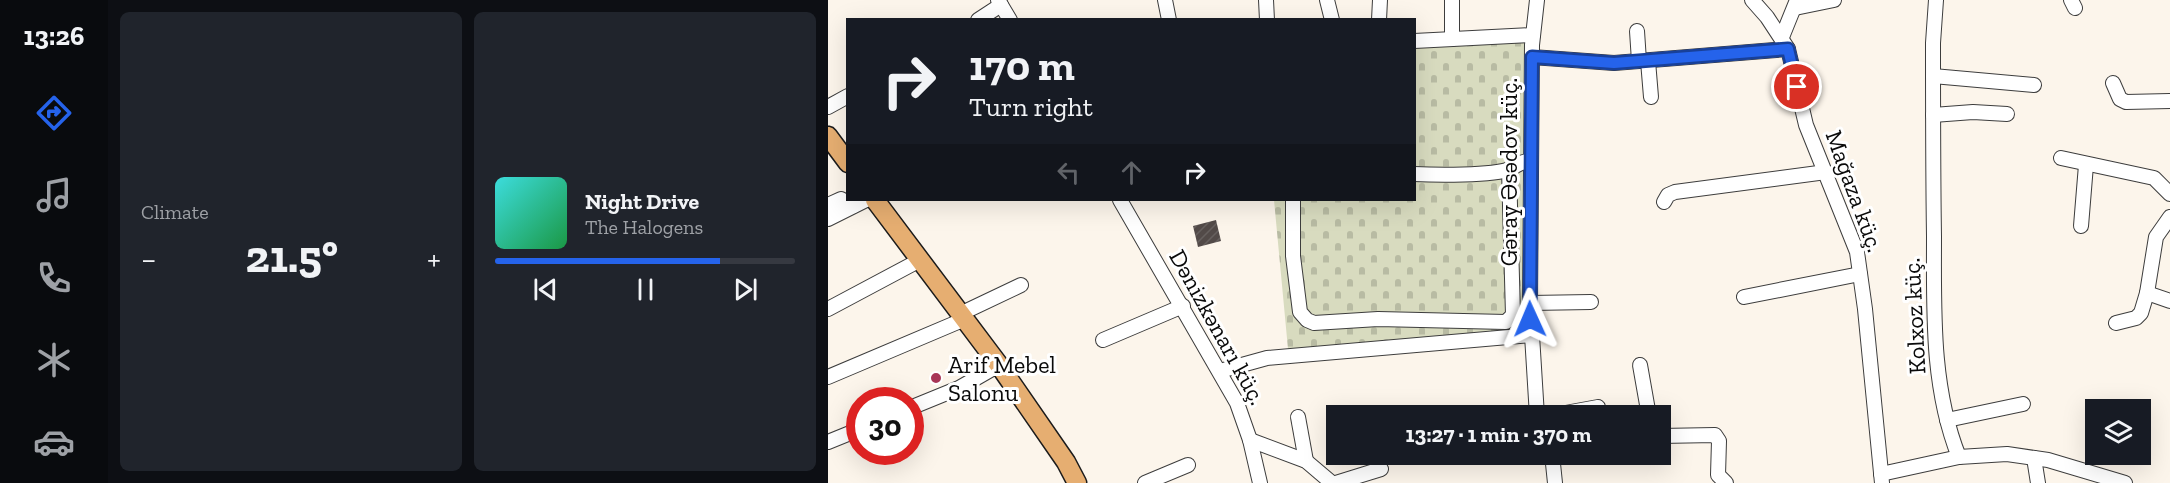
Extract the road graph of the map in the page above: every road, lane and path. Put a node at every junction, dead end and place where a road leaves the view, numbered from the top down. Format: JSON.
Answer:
{"nodes":[{"id":1,"x":1165,"y":0,"type":"edge"},
{"id":2,"x":1266,"y":0,"type":"edge"},
{"id":3,"x":1328,"y":0,"type":"edge"},
{"id":4,"x":1380,"y":0,"type":"edge"},
{"id":5,"x":1452,"y":0,"type":"edge"},
{"id":6,"x":1537,"y":0,"type":"edge"},
{"id":7,"x":1752,"y":0,"type":"edge"},
{"id":8,"x":1834,"y":0,"type":"edge"},
{"id":9,"x":1936,"y":0,"type":"edge"},
{"id":10,"x":999,"y":2,"type":"edge"},
{"id":11,"x":1796,"y":4,"type":"edge"},
{"id":12,"x":980,"y":18,"type":"edge"},
{"id":13,"x":1009,"y":18,"type":"edge"},
{"id":14,"x":1169,"y":18,"type":"edge"},
{"id":15,"x":1267,"y":18,"type":"edge"},
{"id":16,"x":1332,"y":18,"type":"edge"},
{"id":17,"x":1379,"y":18,"type":"edge"},
{"id":18,"x":1637,"y":31,"type":"dead end"},
{"id":19,"x":1533,"y":35,"type":"junction"},
{"id":20,"x":1452,"y":39,"type":"junction"},
{"id":21,"x":1416,"y":41,"type":"edge"},
{"id":22,"x":1785,"y":43,"type":"junction"},
{"id":23,"x":1532,"y":57,"type":"junction"},
{"id":24,"x":1644,"y":61,"type":"junction"},
{"id":25,"x":1933,"y":76,"type":"junction"},
{"id":26,"x":2113,"y":83,"type":"dead end"},
{"id":27,"x":2034,"y":85,"type":"dead end"},
{"id":28,"x":846,"y":97,"type":"edge"},
{"id":29,"x":1651,"y":97,"type":"dead end"},
{"id":30,"x":2170,"y":101,"type":"edge"},
{"id":31,"x":828,"y":108,"type":"edge"},
{"id":32,"x":2007,"y":114,"type":"dead end"},
{"id":33,"x":1933,"y":115,"type":"junction"},
{"id":34,"x":830,"y":143,"type":"edge"},
{"id":35,"x":2061,"y":158,"type":"dead end"},
{"id":36,"x":1531,"y":160,"type":"junction"},
{"id":37,"x":846,"y":161,"type":"edge"},
{"id":38,"x":2086,"y":165,"type":"junction"},
{"id":39,"x":1509,"y":169,"type":"junction"},
{"id":40,"x":1826,"y":172,"type":"junction"},
{"id":41,"x":1416,"y":174,"type":"edge"},
{"id":42,"x":2170,"y":194,"type":"edge"},
{"id":43,"x":846,"y":200,"type":"edge"},
{"id":44,"x":876,"y":201,"type":"edge"},
{"id":45,"x":1121,"y":201,"type":"edge"},
{"id":46,"x":1293,"y":201,"type":"edge"},
{"id":47,"x":1664,"y":202,"type":"dead end"},
{"id":48,"x":860,"y":203,"type":"edge"},
{"id":49,"x":828,"y":204,"type":"edge"},
{"id":50,"x":2170,"y":217,"type":"edge"},
{"id":51,"x":828,"y":219,"type":"edge"},
{"id":52,"x":2081,"y":226,"type":"dead end"},
{"id":53,"x":920,"y":260,"type":"junction"},
{"id":54,"x":1860,"y":274,"type":"junction"},
{"id":55,"x":1021,"y":285,"type":"dead end"},
{"id":56,"x":2147,"y":293,"type":"junction"},
{"id":57,"x":1744,"y":297,"type":"dead end"},
{"id":58,"x":2170,"y":301,"type":"edge"},
{"id":59,"x":1591,"y":302,"type":"dead end"},
{"id":60,"x":1530,"y":303,"type":"junction"},
{"id":61,"x":1183,"y":306,"type":"junction"},
{"id":62,"x":828,"y":309,"type":"edge"},
{"id":63,"x":962,"y":316,"type":"junction"},
{"id":64,"x":2116,"y":323,"type":"dead end"},
{"id":65,"x":1531,"y":335,"type":"junction"},
{"id":66,"x":1103,"y":340,"type":"dead end"},
{"id":67,"x":999,"y":365,"type":"junction"},
{"id":68,"x":1641,"y":365,"type":"dead end"},
{"id":69,"x":1220,"y":371,"type":"junction"},
{"id":70,"x":828,"y":377,"type":"edge"},
{"id":71,"x":924,"y":402,"type":"edge"},
{"id":72,"x":2023,"y":404,"type":"dead end"},
{"id":73,"x":1536,"y":405,"type":"edge"},
{"id":74,"x":1646,"y":405,"type":"edge"},
{"id":75,"x":1298,"y":417,"type":"dead end"},
{"id":76,"x":1947,"y":420,"type":"junction"},
{"id":77,"x":846,"y":435,"type":"edge"},
{"id":78,"x":1671,"y":436,"type":"edge"},
{"id":79,"x":1250,"y":440,"type":"junction"},
{"id":80,"x":828,"y":442,"type":"edge"},
{"id":81,"x":1959,"y":457,"type":"junction"},
{"id":82,"x":2034,"y":458,"type":"junction"},
{"id":83,"x":1306,"y":461,"type":"junction"},
{"id":84,"x":1188,"y":465,"type":"dead end"},
{"id":85,"x":1553,"y":465,"type":"edge"},
{"id":86,"x":1381,"y":469,"type":"dead end"},
{"id":87,"x":1881,"y":478,"type":"edge"},
{"id":88,"x":1075,"y":482,"type":"edge"},
{"id":89,"x":1145,"y":483,"type":"edge"},
{"id":90,"x":1260,"y":483,"type":"edge"},
{"id":91,"x":1334,"y":483,"type":"edge"},
{"id":92,"x":1555,"y":483,"type":"edge"},
{"id":93,"x":1726,"y":483,"type":"edge"},
{"id":94,"x":2038,"y":483,"type":"edge"},
{"id":95,"x":2125,"y":483,"type":"edge"}],
"edges":[{"from":1,"to":14,"type":"street"},
{"from":2,"to":15,"type":"street"},
{"from":3,"to":16,"type":"street"},
{"from":4,"to":17,"type":"street"},
{"from":5,"to":20,"type":"street"},
{"from":6,"to":19,"type":"street","name":"Gəray Əsədov küç."},
{"from":7,"to":22,"type":"street","name":"Mağaza küç."},
{"from":8,"to":11,"type":"street"},
{"from":9,"to":25,"type":"street","name":"Kolxoz küç."},
{"from":10,"to":12,"type":"street"},
{"from":10,"to":13,"type":"street"},
{"from":11,"to":22,"type":"street"},
{"from":18,"to":24,"type":"street"},
{"from":19,"to":20,"type":"street"},
{"from":19,"to":23,"type":"street","name":"Gəray Əsədov küç."},
{"from":20,"to":21,"type":"street"},
{"from":22,"to":24,"type":"street"},
{"from":22,"to":40,"type":"street","name":"Mağaza küç."},
{"from":23,"to":24,"type":"street"},
{"from":23,"to":36,"type":"street","name":"Gəray Əsədov küç."},
{"from":24,"to":29,"type":"street"},
{"from":25,"to":27,"type":"street"},
{"from":25,"to":33,"type":"street","name":"Kolxoz küç."},
{"from":26,"to":30,"type":"street"},
{"from":28,"to":31,"type":"street"},
{"from":32,"to":33,"type":"street"},
{"from":33,"to":76,"type":"street","name":"Kolxoz küç."},
{"from":34,"to":37,"type":"main road"},
{"from":35,"to":38,"type":"street"},
{"from":36,"to":39,"type":"street"},
{"from":36,"to":60,"type":"street","name":"Gəray Əsədov küç."},
{"from":38,"to":42,"type":"street"},
{"from":38,"to":52,"type":"street"},
{"from":39,"to":41,"type":"street"},
{"from":39,"to":46,"type":"street"},
{"from":40,"to":47,"type":"street"},
{"from":40,"to":54,"type":"street","name":"Mağaza küç."},
{"from":43,"to":49,"type":"street"},
{"from":44,"to":53,"type":"main road"},
{"from":45,"to":61,"type":"street","name":"Dənizkənarı küç."},
{"from":48,"to":51,"type":"street"},
{"from":50,"to":56,"type":"street"},
{"from":53,"to":62,"type":"street"},
{"from":53,"to":63,"type":"main road"},
{"from":54,"to":57,"type":"street"},
{"from":54,"to":87,"type":"street","name":"Mağaza küç."},
{"from":55,"to":63,"type":"street"},
{"from":56,"to":58,"type":"street"},
{"from":56,"to":64,"type":"street"},
{"from":59,"to":60,"type":"street"},
{"from":60,"to":65,"type":"street","name":"Gəray Əsədov küç."},
{"from":61,"to":66,"type":"street"},
{"from":61,"to":69,"type":"street","name":"Dənizkənarı küç."},
{"from":63,"to":67,"type":"main road"},
{"from":63,"to":70,"type":"street"},
{"from":65,"to":69,"type":"street"},
{"from":65,"to":73,"type":"street","name":"Gəray Əsədov küç."},
{"from":67,"to":71,"type":"street"},
{"from":67,"to":88,"type":"main road"},
{"from":68,"to":74,"type":"street"},
{"from":69,"to":79,"type":"street","name":"Dənizkənarı küç."},
{"from":72,"to":76,"type":"street"},
{"from":75,"to":83,"type":"street"},
{"from":76,"to":81,"type":"street","name":"Kolxoz küç."},
{"from":77,"to":80,"type":"street"},
{"from":78,"to":93,"type":"street"},
{"from":79,"to":83,"type":"street"},
{"from":79,"to":90,"type":"street","name":"Dənizkənarı küç."},
{"from":81,"to":82,"type":"street"},
{"from":81,"to":87,"type":"street"},
{"from":82,"to":94,"type":"street"},
{"from":82,"to":95,"type":"street"},
{"from":83,"to":91,"type":"street"},
{"from":84,"to":89,"type":"street"},
{"from":85,"to":92,"type":"street"},
{"from":86,"to":91,"type":"street"}]}
